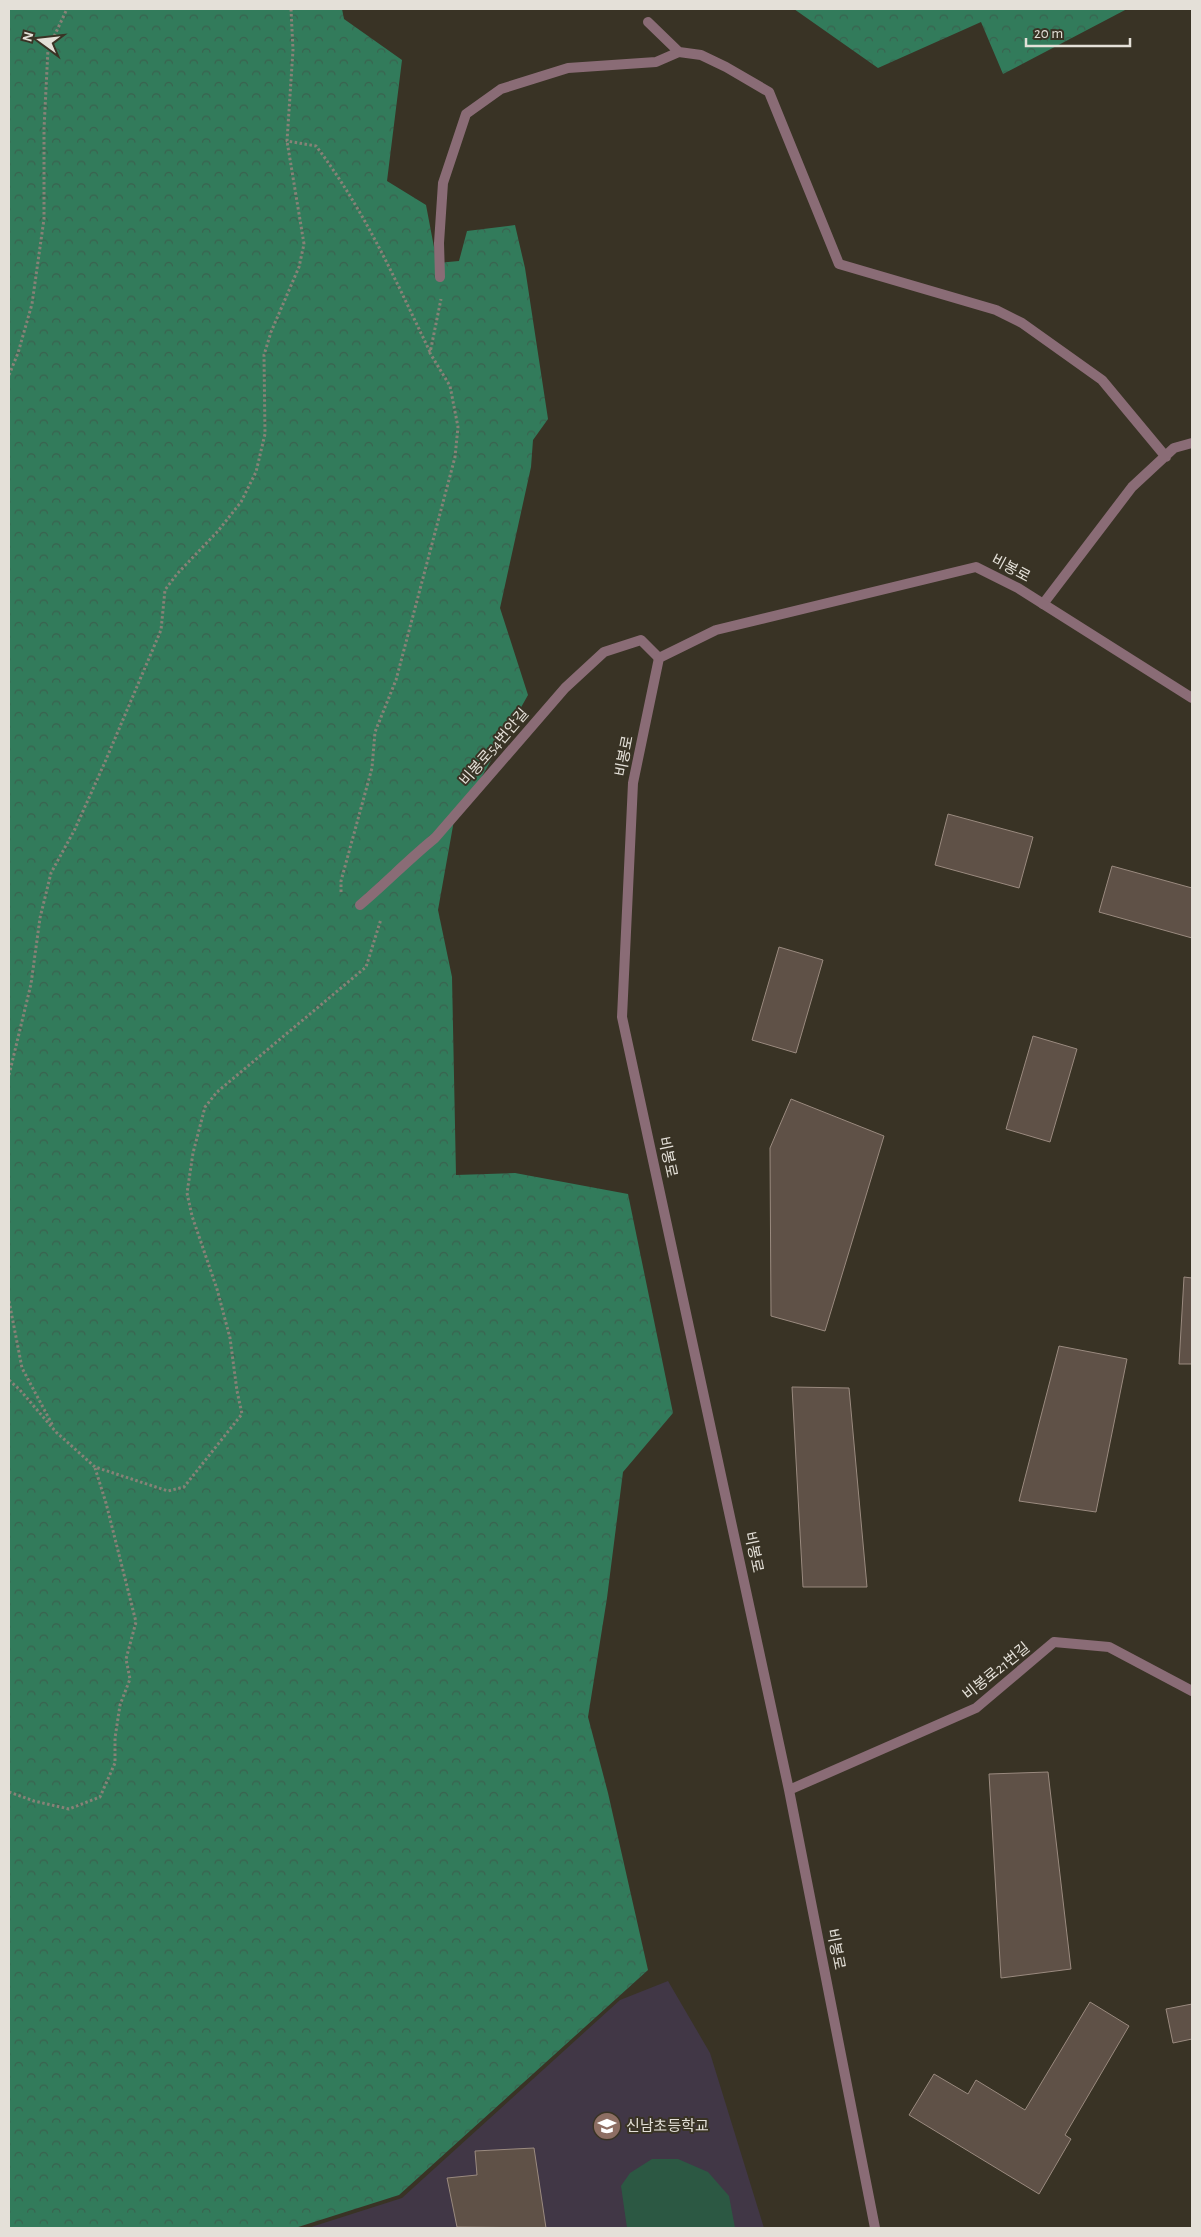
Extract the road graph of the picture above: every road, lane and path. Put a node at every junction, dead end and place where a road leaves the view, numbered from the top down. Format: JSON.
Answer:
{"nodes":[{"id":1,"x":68,"y":9,"type":"edge"},
{"id":2,"x":291,"y":9,"type":"edge"},
{"id":3,"x":648,"y":22,"type":"dead end"},
{"id":4,"x":679,"y":52,"type":"junction"},
{"id":5,"x":287,"y":141,"type":"junction"},
{"id":6,"x":440,"y":278,"type":"joint"},
{"id":7,"x":430,"y":353,"type":"junction"},
{"id":8,"x":9,"y":375,"type":"edge"},
{"id":9,"x":1192,"y":442,"type":"edge"},
{"id":10,"x":1166,"y":457,"type":"junction"},
{"id":11,"x":1043,"y":604,"type":"junction"},
{"id":12,"x":659,"y":658,"type":"junction"},
{"id":13,"x":1192,"y":698,"type":"edge"},
{"id":14,"x":395,"y":876,"type":"junction"},
{"id":15,"x":360,"y":905,"type":"joint"},
{"id":16,"x":9,"y":1075,"type":"edge"},
{"id":17,"x":9,"y":1300,"type":"edge"},
{"id":18,"x":9,"y":1380,"type":"edge"},
{"id":19,"x":56,"y":1432,"type":"junction"},
{"id":20,"x":95,"y":1467,"type":"junction"},
{"id":21,"x":1192,"y":1691,"type":"edge"},
{"id":22,"x":789,"y":1790,"type":"junction"},
{"id":23,"x":9,"y":1792,"type":"edge"},
{"id":24,"x":875,"y":2228,"type":"edge"}],
"edges":[{"from":1,"to":8,"type":"path"},
{"from":2,"to":5,"type":"path"},
{"from":3,"to":4,"type":"street"},
{"from":4,"to":6,"type":"street"},
{"from":4,"to":10,"type":"street"},
{"from":5,"to":7,"type":"path"},
{"from":5,"to":16,"type":"path"},
{"from":6,"to":7,"type":"path"},
{"from":7,"to":15,"type":"path"},
{"from":9,"to":10,"type":"street"},
{"from":10,"to":11,"type":"street"},
{"from":11,"to":12,"type":"street","name":"비봉로"},
{"from":11,"to":13,"type":"street","name":"비봉로"},
{"from":12,"to":14,"type":"street","name":"비봉로54번안길"},
{"from":12,"to":22,"type":"street","name":"비봉로"},
{"from":14,"to":15,"type":"street","name":"비봉로54번안길"},
{"from":14,"to":20,"type":"path"},
{"from":17,"to":19,"type":"path"},
{"from":18,"to":19,"type":"path"},
{"from":19,"to":20,"type":"path"},
{"from":20,"to":23,"type":"path"},
{"from":21,"to":22,"type":"street","name":"비봉로21번길"},
{"from":22,"to":24,"type":"street","name":"비봉로"}]}
